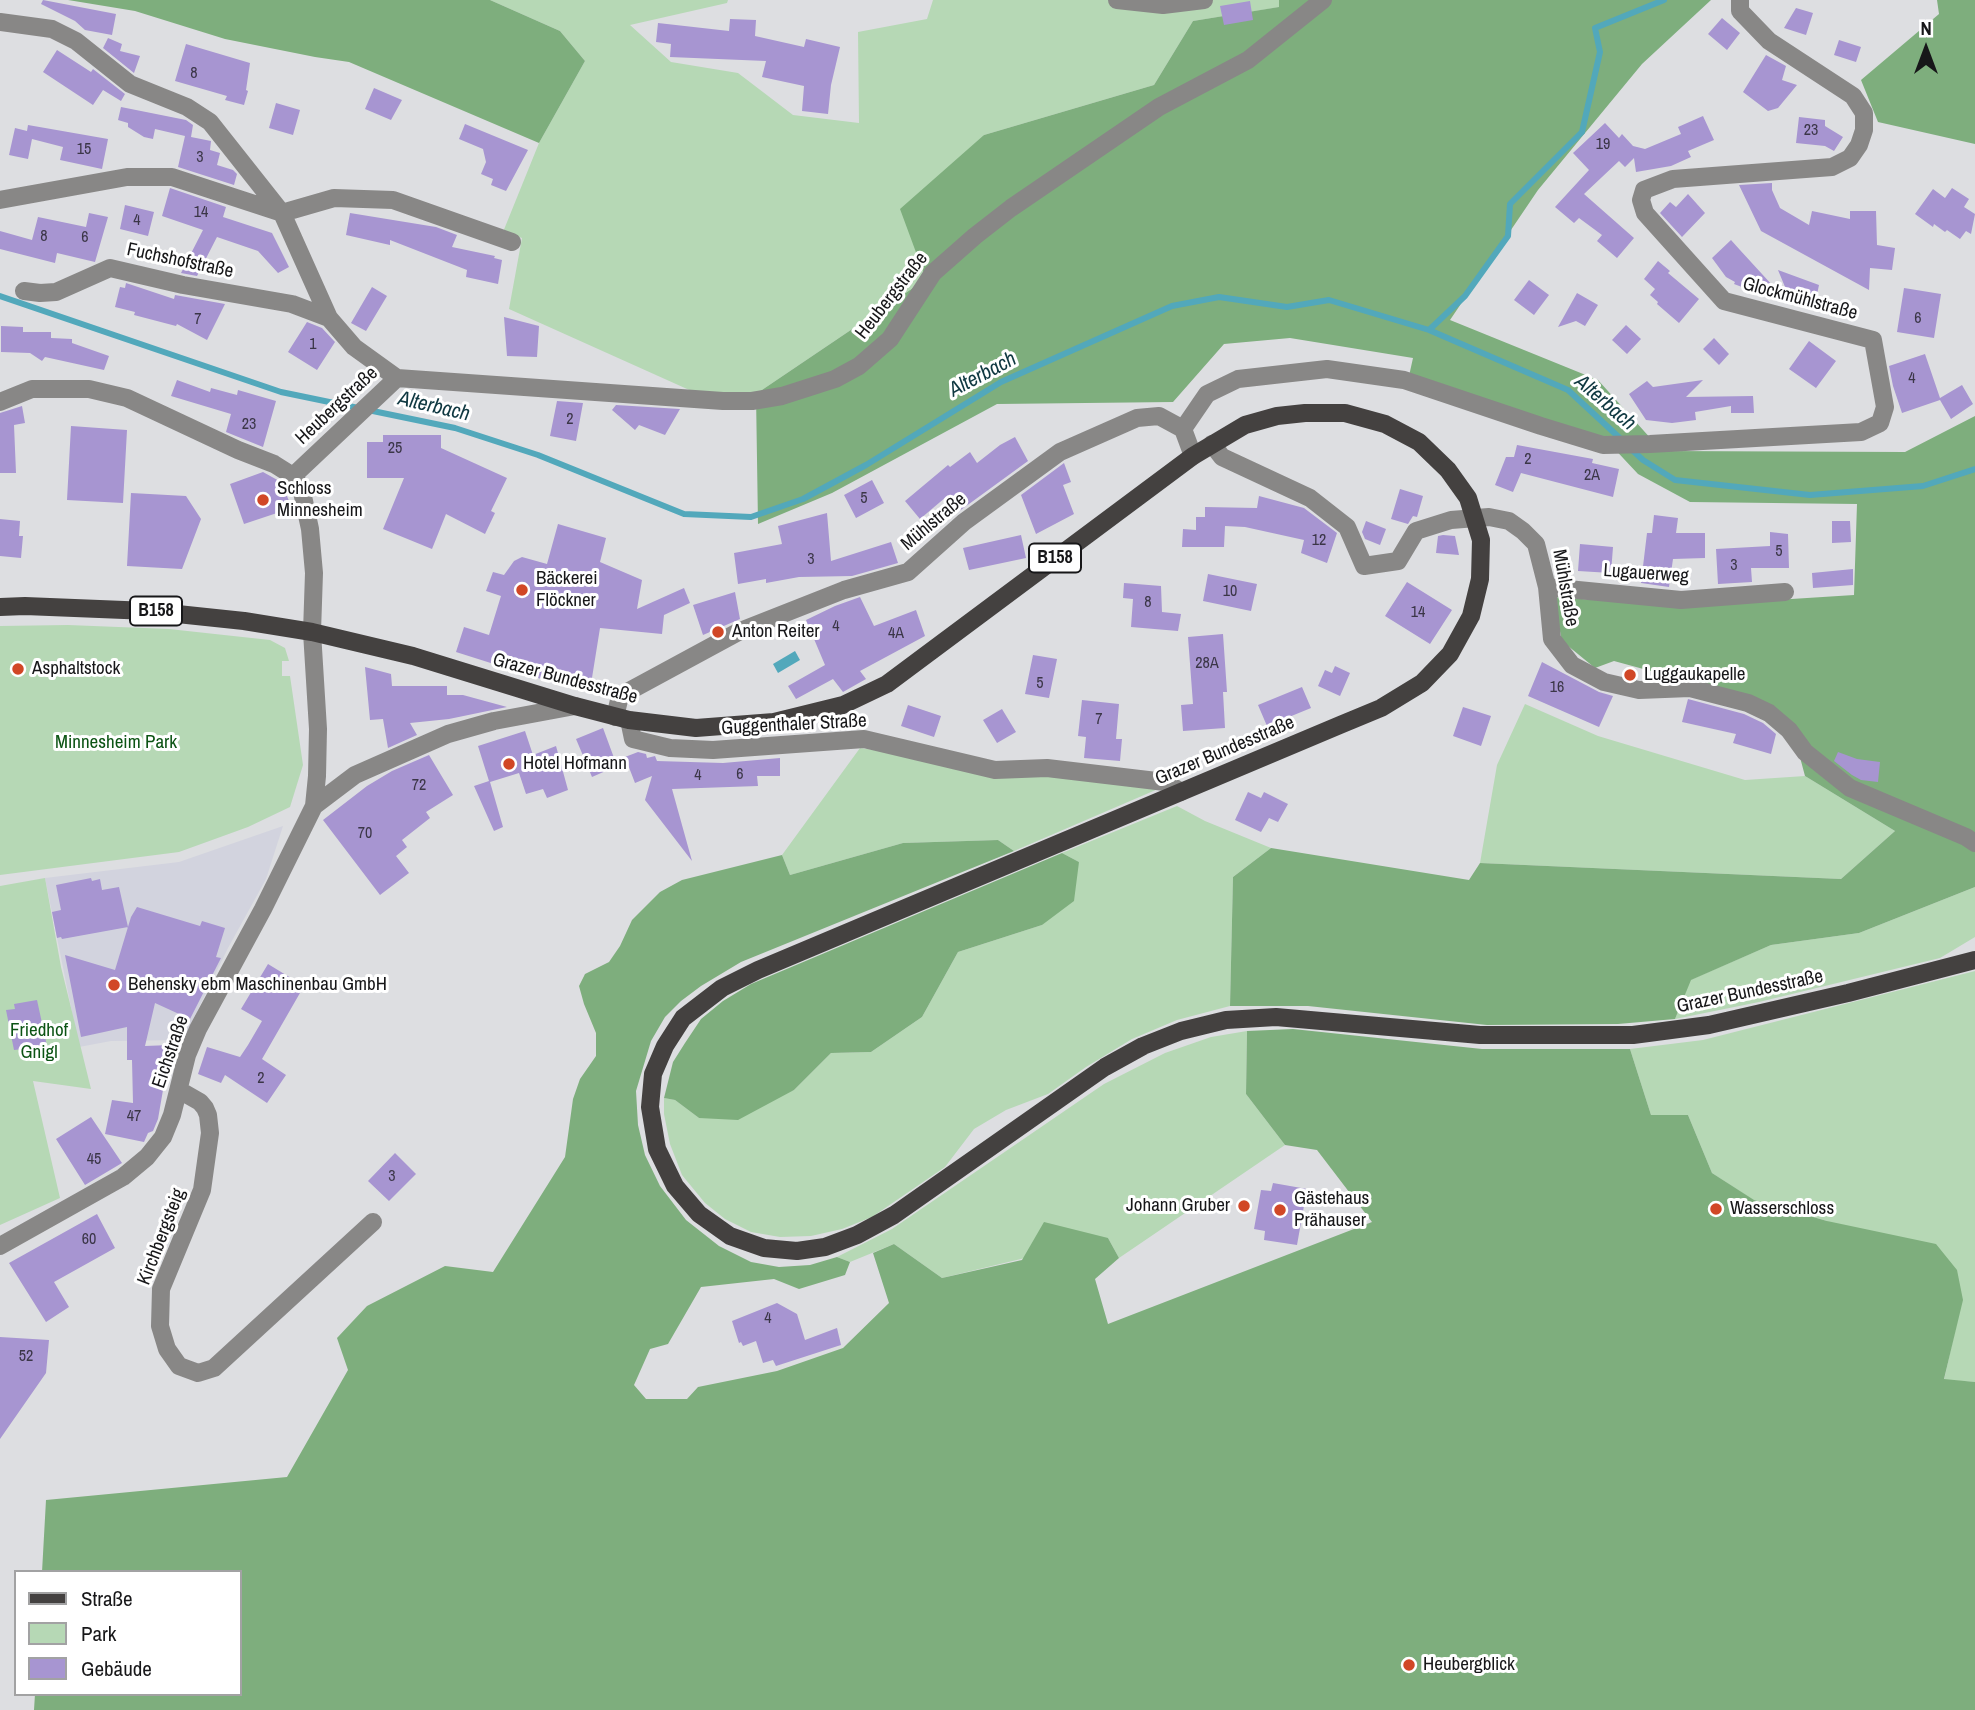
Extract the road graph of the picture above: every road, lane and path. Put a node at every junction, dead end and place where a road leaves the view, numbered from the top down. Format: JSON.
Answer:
{"nodes":[{"id":1,"x":1117,"y":0,"type":"edge"},
{"id":2,"x":1204,"y":0,"type":"edge"},
{"id":3,"x":1323,"y":0,"type":"edge"},
{"id":4,"x":1740,"y":0,"type":"edge"},
{"id":5,"x":0,"y":22,"type":"edge"},
{"id":6,"x":0,"y":200,"type":"edge"},
{"id":7,"x":282,"y":214,"type":"junction"},
{"id":8,"x":512,"y":242,"type":"dead end"},
{"id":9,"x":24,"y":291,"type":"dead end"},
{"id":10,"x":330,"y":318,"type":"junction"},
{"id":11,"x":397,"y":378,"type":"junction"},
{"id":12,"x":0,"y":402,"type":"edge"},
{"id":13,"x":1184,"y":429,"type":"junction"},
{"id":14,"x":1212,"y":444,"type":"junction"},
{"id":15,"x":1194,"y":456,"type":"junction"},
{"id":16,"x":293,"y":476,"type":"junction"},
{"id":17,"x":1474,"y":517,"type":"junction"},
{"id":18,"x":1547,"y":587,"type":"junction"},
{"id":19,"x":1784,"y":592,"type":"dead end"},
{"id":20,"x":0,"y":607,"type":"edge"},
{"id":21,"x":312,"y":632,"type":"junction"},
{"id":22,"x":575,"y":706,"type":"junction"},
{"id":23,"x":622,"y":718,"type":"junction"},
{"id":24,"x":1181,"y":792,"type":"junction"},
{"id":25,"x":314,"y":806,"type":"junction"},
{"id":26,"x":1975,"y":843,"type":"edge"},
{"id":27,"x":1975,"y":960,"type":"edge"},
{"id":28,"x":178,"y":1090,"type":"junction"},
{"id":29,"x":373,"y":1222,"type":"dead end"},
{"id":30,"x":0,"y":1246,"type":"edge"}],
"edges":[{"from":1,"to":2,"type":"street"},
{"from":3,"to":11,"type":"street","name":"Heubergstraße"},
{"from":4,"to":13,"type":"street","name":"Glockmühlstraße"},
{"from":5,"to":7,"type":"street"},
{"from":6,"to":7,"type":"street"},
{"from":7,"to":8,"type":"street"},
{"from":7,"to":10,"type":"street"},
{"from":9,"to":10,"type":"street","name":"Fuchshofstraße"},
{"from":10,"to":11,"type":"street"},
{"from":11,"to":16,"type":"street","name":"Heubergstraße"},
{"from":12,"to":16,"type":"street"},
{"from":13,"to":15,"type":"street"},
{"from":13,"to":23,"type":"street","name":"Mühlstraße"},
{"from":14,"to":15,"type":"main road","name":"Grazer Bundesstraße","number":"B158"},
{"from":14,"to":17,"type":"main road","name":"Grazer Bundesstraße","number":"B158"},
{"from":14,"to":17,"type":"street","name":"Mühlstraße"},
{"from":15,"to":23,"type":"main road","name":"Grazer Bundesstraße","number":"B158"},
{"from":16,"to":21,"type":"street"},
{"from":17,"to":18,"type":"street","name":"Mühlstraße"},
{"from":17,"to":24,"type":"main road","name":"Grazer Bundesstraße","number":"B158"},
{"from":18,"to":19,"type":"street","name":"Lugauerweg"},
{"from":18,"to":26,"type":"street","name":"Mühlstraße"},
{"from":20,"to":21,"type":"main road","number":"B158"},
{"from":21,"to":22,"type":"main road","name":"Grazer Bundesstraße","number":"B158"},
{"from":21,"to":25,"type":"street","name":"Eichstraße"},
{"from":22,"to":23,"type":"main road","name":"Grazer Bundesstraße","number":"B158"},
{"from":22,"to":25,"type":"street","name":"Eichstraße"},
{"from":23,"to":24,"type":"street","name":"Guggenthaler Straße"},
{"from":24,"to":27,"type":"main road","name":"Grazer Bundesstraße","number":"B158"},
{"from":25,"to":28,"type":"street","name":"Eichstraße"},
{"from":28,"to":29,"type":"street","name":"Kirchbergsteig"},
{"from":28,"to":30,"type":"street","name":"Eichstraße"}]}
